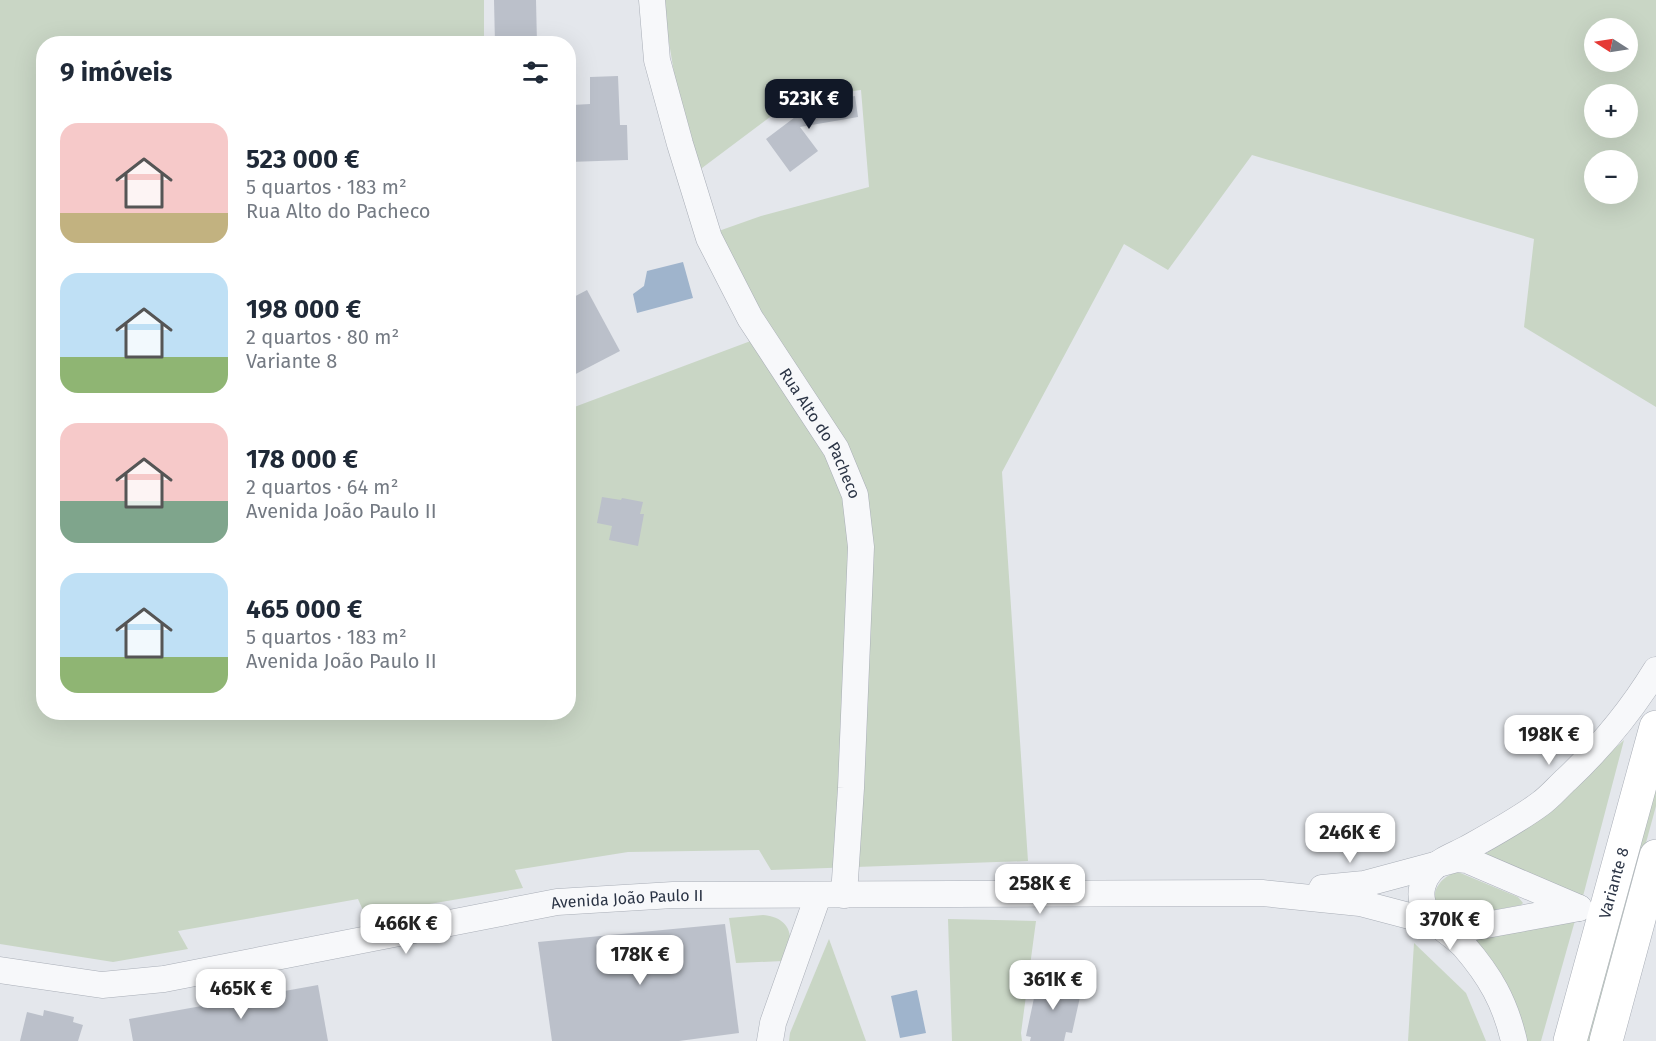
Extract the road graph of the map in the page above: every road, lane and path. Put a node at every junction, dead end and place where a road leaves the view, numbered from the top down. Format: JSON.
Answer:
{"nodes":[{"id":1,"x":652,"y":0,"type":"edge"},
{"id":2,"x":1656,"y":670,"type":"edge"},
{"id":3,"x":1656,"y":727,"type":"edge"},
{"id":4,"x":1656,"y":856,"type":"edge"},
{"id":5,"x":1443,"y":861,"type":"junction"},
{"id":6,"x":1262,"y":893,"type":"junction"},
{"id":7,"x":844,"y":895,"type":"junction"},
{"id":8,"x":818,"y":896,"type":"junction"},
{"id":9,"x":1439,"y":925,"type":"junction"},
{"id":10,"x":0,"y":970,"type":"edge"},
{"id":11,"x":770,"y":1041,"type":"edge"},
{"id":12,"x":1515,"y":1041,"type":"edge"},
{"id":13,"x":1570,"y":1041,"type":"edge"},
{"id":14,"x":1606,"y":1041,"type":"edge"}],
"edges":[{"from":1,"to":7,"type":"street","name":"Rua Alto do Pacheco"},
{"from":2,"to":5,"type":"street"},
{"from":3,"to":13,"type":"main road","name":"Variante 8"},
{"from":4,"to":14,"type":"main road","name":"Variante 8"},
{"from":5,"to":6,"type":"street"},
{"from":5,"to":9,"type":"street"},
{"from":5,"to":9,"type":"street"},
{"from":6,"to":7,"type":"street","name":"Avenida João Paulo II"},
{"from":6,"to":9,"type":"street"},
{"from":7,"to":8,"type":"street","name":"Avenida João Paulo II"},
{"from":8,"to":10,"type":"street","name":"Avenida João Paulo II"},
{"from":8,"to":11,"type":"street"},
{"from":9,"to":12,"type":"street"}]}
